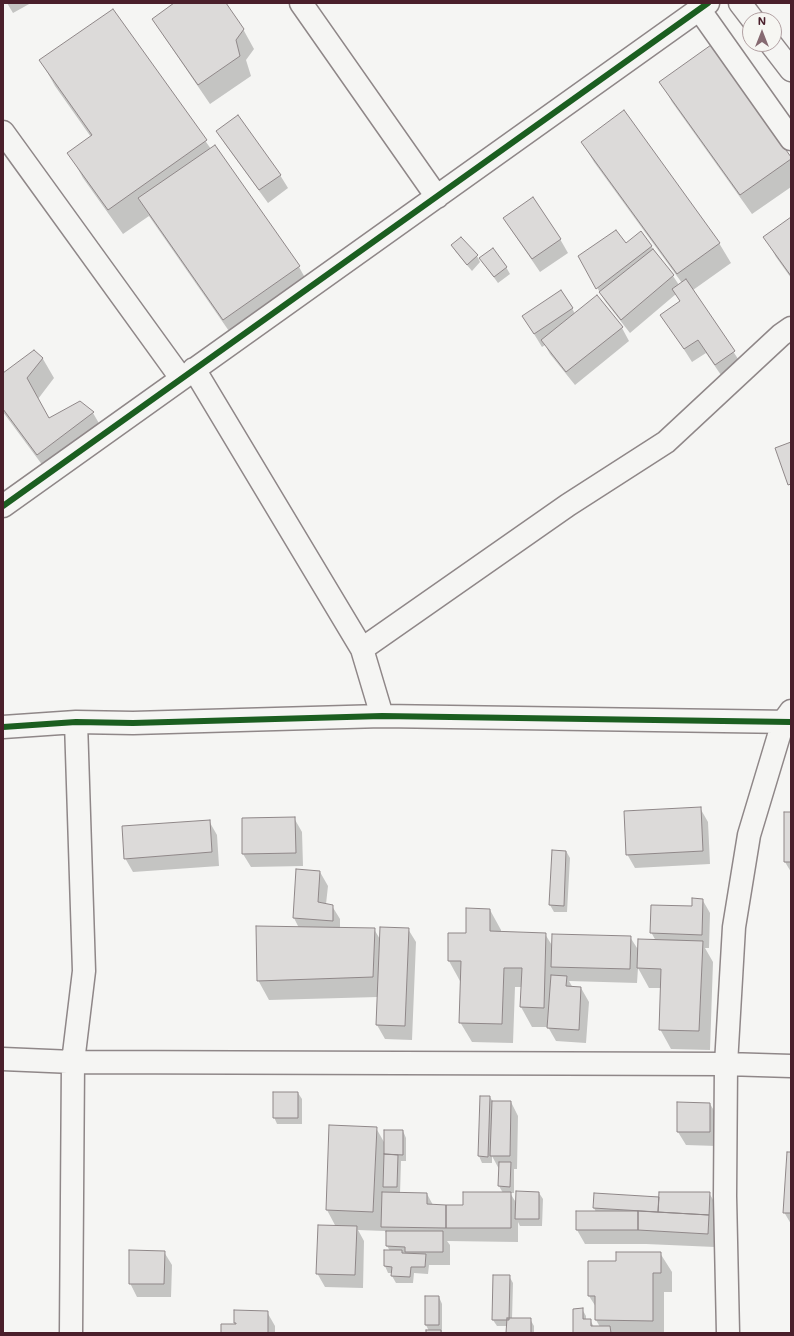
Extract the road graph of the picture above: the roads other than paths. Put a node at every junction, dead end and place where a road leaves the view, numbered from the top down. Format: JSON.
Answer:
{"nodes":[{"id":1,"x":302,"y":3,"type":"edge"},
{"id":2,"x":740,"y":3,"type":"edge"},
{"id":3,"x":704,"y":6,"type":"edge"},
{"id":4,"x":746,"y":12,"type":"edge"},
{"id":5,"x":777,"y":52,"type":"edge"},
{"id":6,"x":791,"y":70,"type":"edge"},
{"id":7,"x":3,"y":132,"type":"edge"},
{"id":8,"x":791,"y":139,"type":"edge"},
{"id":9,"x":437,"y":197,"type":"junction"},
{"id":10,"x":791,"y":328,"type":"edge"},
{"id":11,"x":187,"y":374,"type":"junction"},
{"id":12,"x":3,"y":506,"type":"edge"},
{"id":13,"x":362,"y":649,"type":"junction"},
{"id":14,"x":382,"y":716,"type":"junction"},
{"id":15,"x":788,"y":718,"type":"edge"},
{"id":16,"x":76,"y":722,"type":"junction"},
{"id":17,"x":3,"y":727,"type":"edge"},
{"id":18,"x":3,"y":1059,"type":"edge"},
{"id":19,"x":73,"y":1062,"type":"junction"},
{"id":20,"x":726,"y":1064,"type":"junction"},
{"id":21,"x":791,"y":1066,"type":"edge"},
{"id":22,"x":70,"y":1333,"type":"edge"},
{"id":23,"x":728,"y":1333,"type":"edge"}],
"edges":[{"from":1,"to":9,"type":"street"},
{"from":2,"to":4,"type":"street"},
{"from":3,"to":8,"type":"street"},
{"from":3,"to":9,"type":"street"},
{"from":5,"to":6,"type":"street"},
{"from":7,"to":11,"type":"street"},
{"from":9,"to":11,"type":"street"},
{"from":10,"to":13,"type":"street"},
{"from":11,"to":12,"type":"street"},
{"from":11,"to":13,"type":"street"},
{"from":13,"to":14,"type":"street"},
{"from":14,"to":15,"type":"street"},
{"from":14,"to":16,"type":"street"},
{"from":15,"to":20,"type":"street"},
{"from":16,"to":17,"type":"street"},
{"from":16,"to":19,"type":"street"},
{"from":18,"to":19,"type":"street"},
{"from":19,"to":20,"type":"street"},
{"from":19,"to":22,"type":"street"},
{"from":20,"to":21,"type":"street"},
{"from":20,"to":23,"type":"street"}]}
